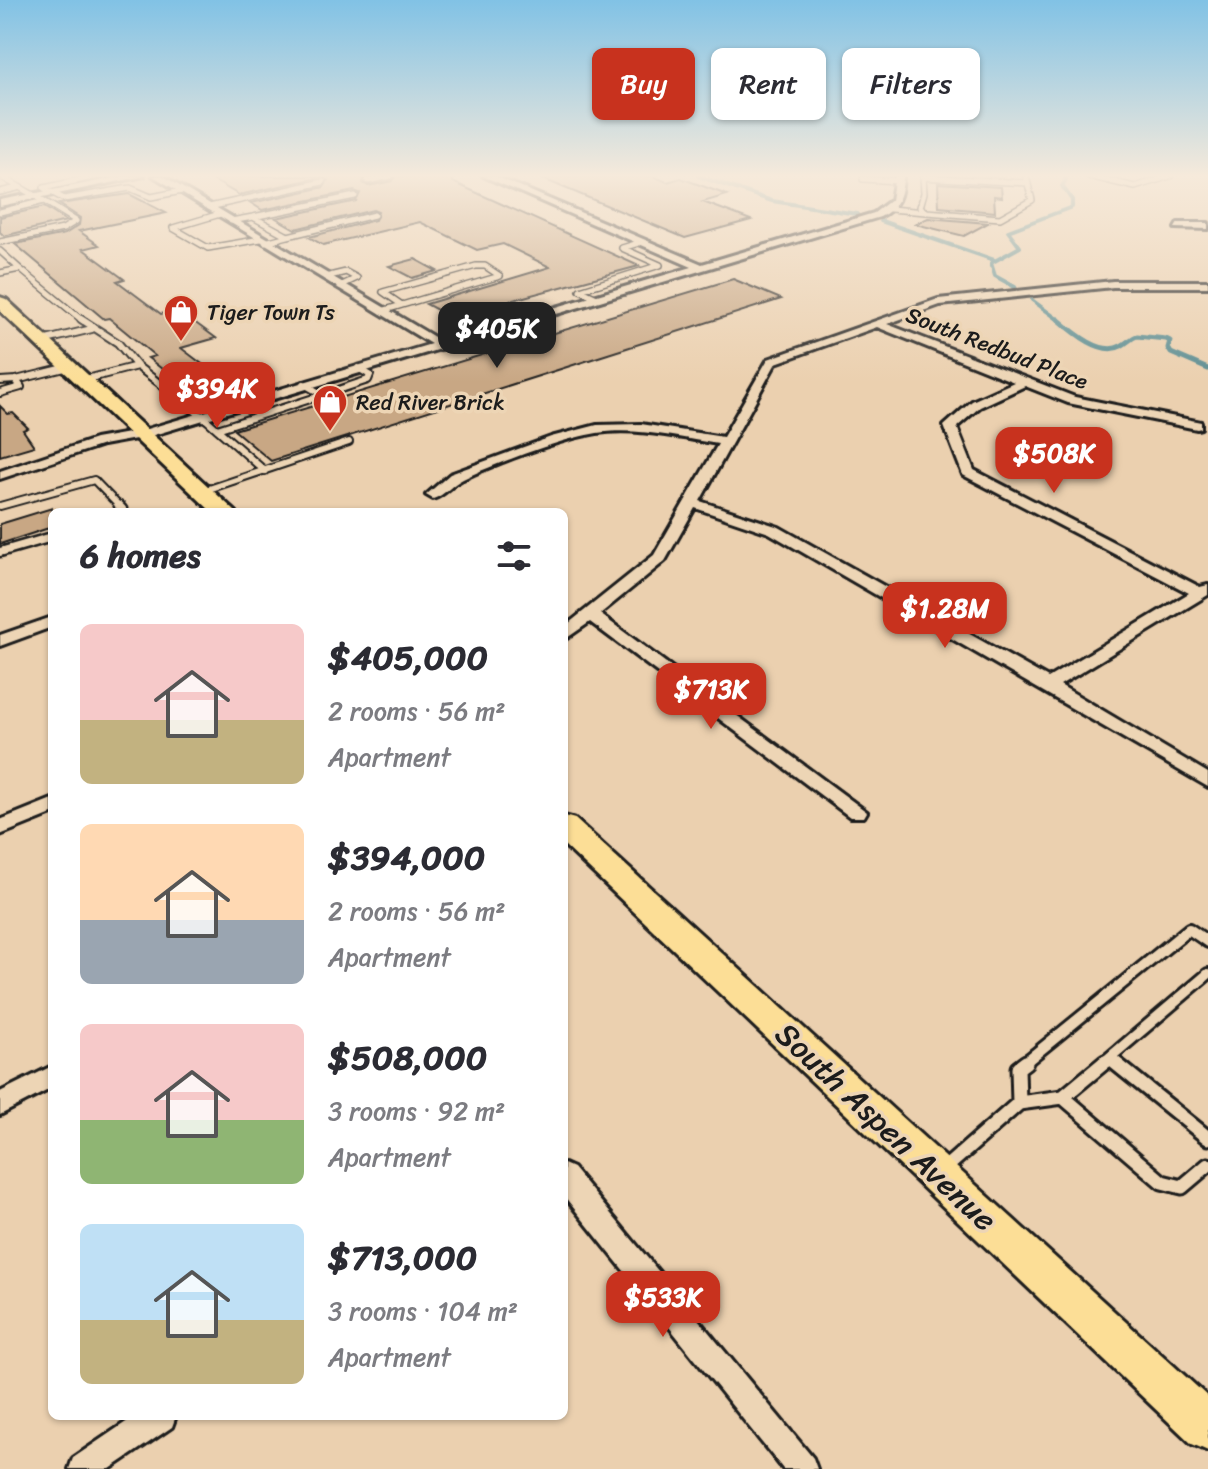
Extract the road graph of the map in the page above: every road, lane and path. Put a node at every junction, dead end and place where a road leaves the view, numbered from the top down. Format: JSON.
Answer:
{"nodes":[{"id":1,"x":198,"y":245,"type":"edge"},
{"id":2,"x":236,"y":245,"type":"edge"},
{"id":3,"x":271,"y":245,"type":"edge"},
{"id":4,"x":633,"y":245,"type":"edge"},
{"id":5,"x":648,"y":245,"type":"edge"},
{"id":6,"x":777,"y":245,"type":"edge"},
{"id":7,"x":0,"y":251,"type":"edge"},
{"id":8,"x":701,"y":267,"type":"junction"},
{"id":9,"x":20,"y":269,"type":"junction"},
{"id":10,"x":639,"y":272,"type":"junction"},
{"id":11,"x":0,"y":273,"type":"edge"},
{"id":12,"x":325,"y":277,"type":"junction"},
{"id":13,"x":656,"y":280,"type":"junction"},
{"id":14,"x":1208,"y":284,"type":"edge"},
{"id":15,"x":340,"y":286,"type":"junction"},
{"id":16,"x":597,"y":298,"type":"junction"},
{"id":17,"x":0,"y":302,"type":"edge"},
{"id":18,"x":403,"y":306,"type":"junction"},
{"id":19,"x":382,"y":311,"type":"junction"},
{"id":20,"x":878,"y":324,"type":"junction"},
{"id":21,"x":92,"y":329,"type":"junction"},
{"id":22,"x":42,"y":341,"type":"junction"},
{"id":23,"x":438,"y":344,"type":"junction"},
{"id":24,"x":137,"y":366,"type":"junction"},
{"id":25,"x":358,"y":368,"type":"junction"},
{"id":26,"x":76,"y":373,"type":"junction"},
{"id":27,"x":1,"y":380,"type":"edge"},
{"id":28,"x":16,"y":380,"type":"junction"},
{"id":29,"x":1023,"y":382,"type":"junction"},
{"id":30,"x":304,"y":384,"type":"junction"},
{"id":31,"x":0,"y":393,"type":"edge"},
{"id":32,"x":323,"y":395,"type":"junction"},
{"id":33,"x":199,"y":416,"type":"junction"},
{"id":34,"x":1197,"y":425,"type":"dead end"},
{"id":35,"x":217,"y":429,"type":"junction"},
{"id":36,"x":142,"y":434,"type":"junction"},
{"id":37,"x":725,"y":441,"type":"junction"},
{"id":38,"x":349,"y":442,"type":"dead end"},
{"id":39,"x":265,"y":471,"type":"junction"},
{"id":40,"x":0,"y":477,"type":"edge"},
{"id":41,"x":203,"y":491,"type":"junction"},
{"id":42,"x":433,"y":495,"type":"dead end"},
{"id":43,"x":690,"y":502,"type":"junction"},
{"id":44,"x":0,"y":506,"type":"edge"},
{"id":45,"x":121,"y":508,"type":"edge"},
{"id":46,"x":221,"y":508,"type":"edge"},
{"id":47,"x":48,"y":538,"type":"edge"},
{"id":48,"x":0,"y":552,"type":"edge"},
{"id":49,"x":1204,"y":591,"type":"edge"},
{"id":50,"x":591,"y":615,"type":"junction"},
{"id":51,"x":48,"y":623,"type":"edge"},
{"id":52,"x":568,"y":623,"type":"edge"},
{"id":53,"x":568,"y":632,"type":"edge"},
{"id":54,"x":0,"y":641,"type":"edge"},
{"id":55,"x":1048,"y":685,"type":"junction"},
{"id":56,"x":1208,"y":781,"type":"edge"},
{"id":57,"x":48,"y":808,"type":"edge"},
{"id":58,"x":857,"y":812,"type":"dead end"},
{"id":59,"x":0,"y":828,"type":"edge"},
{"id":60,"x":568,"y":831,"type":"edge"},
{"id":61,"x":1208,"y":942,"type":"edge"},
{"id":62,"x":1208,"y":974,"type":"edge"},
{"id":63,"x":1109,"y":1058,"type":"junction"},
{"id":64,"x":48,"y":1078,"type":"edge"},
{"id":65,"x":1063,"y":1097,"type":"junction"},
{"id":66,"x":1019,"y":1103,"type":"junction"},
{"id":67,"x":0,"y":1104,"type":"edge"},
{"id":68,"x":1208,"y":1138,"type":"edge"},
{"id":69,"x":1208,"y":1165,"type":"edge"},
{"id":70,"x":937,"y":1175,"type":"junction"},
{"id":71,"x":568,"y":1181,"type":"edge"},
{"id":72,"x":155,"y":1420,"type":"edge"},
{"id":73,"x":1208,"y":1428,"type":"edge"},
{"id":74,"x":84,"y":1469,"type":"edge"},
{"id":75,"x":802,"y":1469,"type":"edge"}],
"edges":[{"from":1,"to":2,"type":"lane"},
{"from":3,"to":12,"type":"street"},
{"from":4,"to":10,"type":"lane"},
{"from":5,"to":8,"type":"street"},
{"from":6,"to":8,"type":"street"},
{"from":7,"to":9,"type":"lane"},
{"from":8,"to":13,"type":"street"},
{"from":9,"to":11,"type":"lane"},
{"from":9,"to":21,"type":"lane"},
{"from":10,"to":13,"type":"lane"},
{"from":10,"to":16,"type":"lane"},
{"from":12,"to":15,"type":"street"},
{"from":12,"to":15,"type":"lane"},
{"from":13,"to":16,"type":"street"},
{"from":14,"to":20,"type":"street"},
{"from":15,"to":19,"type":"street"},
{"from":16,"to":23,"type":"street"},
{"from":17,"to":22,"type":"main road"},
{"from":18,"to":18,"type":"lane"},
{"from":18,"to":19,"type":"lane"},
{"from":19,"to":23,"type":"street"},
{"from":20,"to":29,"type":"street","name":"South Redbud Place"},
{"from":20,"to":37,"type":"street"},
{"from":21,"to":22,"type":"lane"},
{"from":21,"to":24,"type":"lane"},
{"from":22,"to":26,"type":"main road"},
{"from":23,"to":25,"type":"street"},
{"from":24,"to":26,"type":"lane"},
{"from":24,"to":33,"type":"lane"},
{"from":25,"to":30,"type":"street"},
{"from":25,"to":32,"type":"lane"},
{"from":26,"to":28,"type":"lane"},
{"from":26,"to":36,"type":"main road"},
{"from":27,"to":28,"type":"lane"},
{"from":28,"to":31,"type":"lane"},
{"from":29,"to":34,"type":"street","name":"South Redbud Place"},
{"from":29,"to":49,"type":"street"},
{"from":30,"to":32,"type":"lane"},
{"from":30,"to":33,"type":"street"},
{"from":32,"to":35,"type":"lane"},
{"from":33,"to":35,"type":"lane"},
{"from":33,"to":36,"type":"street"},
{"from":35,"to":39,"type":"lane"},
{"from":36,"to":40,"type":"street"},
{"from":36,"to":41,"type":"main road"},
{"from":37,"to":42,"type":"street"},
{"from":37,"to":43,"type":"street"},
{"from":38,"to":39,"type":"lane"},
{"from":39,"to":41,"type":"lane"},
{"from":41,"to":46,"type":"main road"},
{"from":43,"to":50,"type":"street"},
{"from":43,"to":55,"type":"street"},
{"from":44,"to":45,"type":"lane"},
{"from":47,"to":48,"type":"lane"},
{"from":49,"to":55,"type":"street"},
{"from":50,"to":52,"type":"street"},
{"from":50,"to":53,"type":"street"},
{"from":50,"to":58,"type":"street"},
{"from":51,"to":54,"type":"street"},
{"from":55,"to":56,"type":"street"},
{"from":57,"to":59,"type":"street"},
{"from":60,"to":70,"type":"main road","name":"South Aspen Avenue"},
{"from":61,"to":66,"type":"lane"},
{"from":62,"to":63,"type":"lane"},
{"from":63,"to":65,"type":"lane"},
{"from":63,"to":68,"type":"lane"},
{"from":64,"to":67,"type":"street"},
{"from":65,"to":66,"type":"lane"},
{"from":65,"to":69,"type":"lane"},
{"from":66,"to":70,"type":"lane"},
{"from":70,"to":73,"type":"main road","name":"South Aspen Avenue"},
{"from":71,"to":75,"type":"street"},
{"from":72,"to":74,"type":"street"}]}
